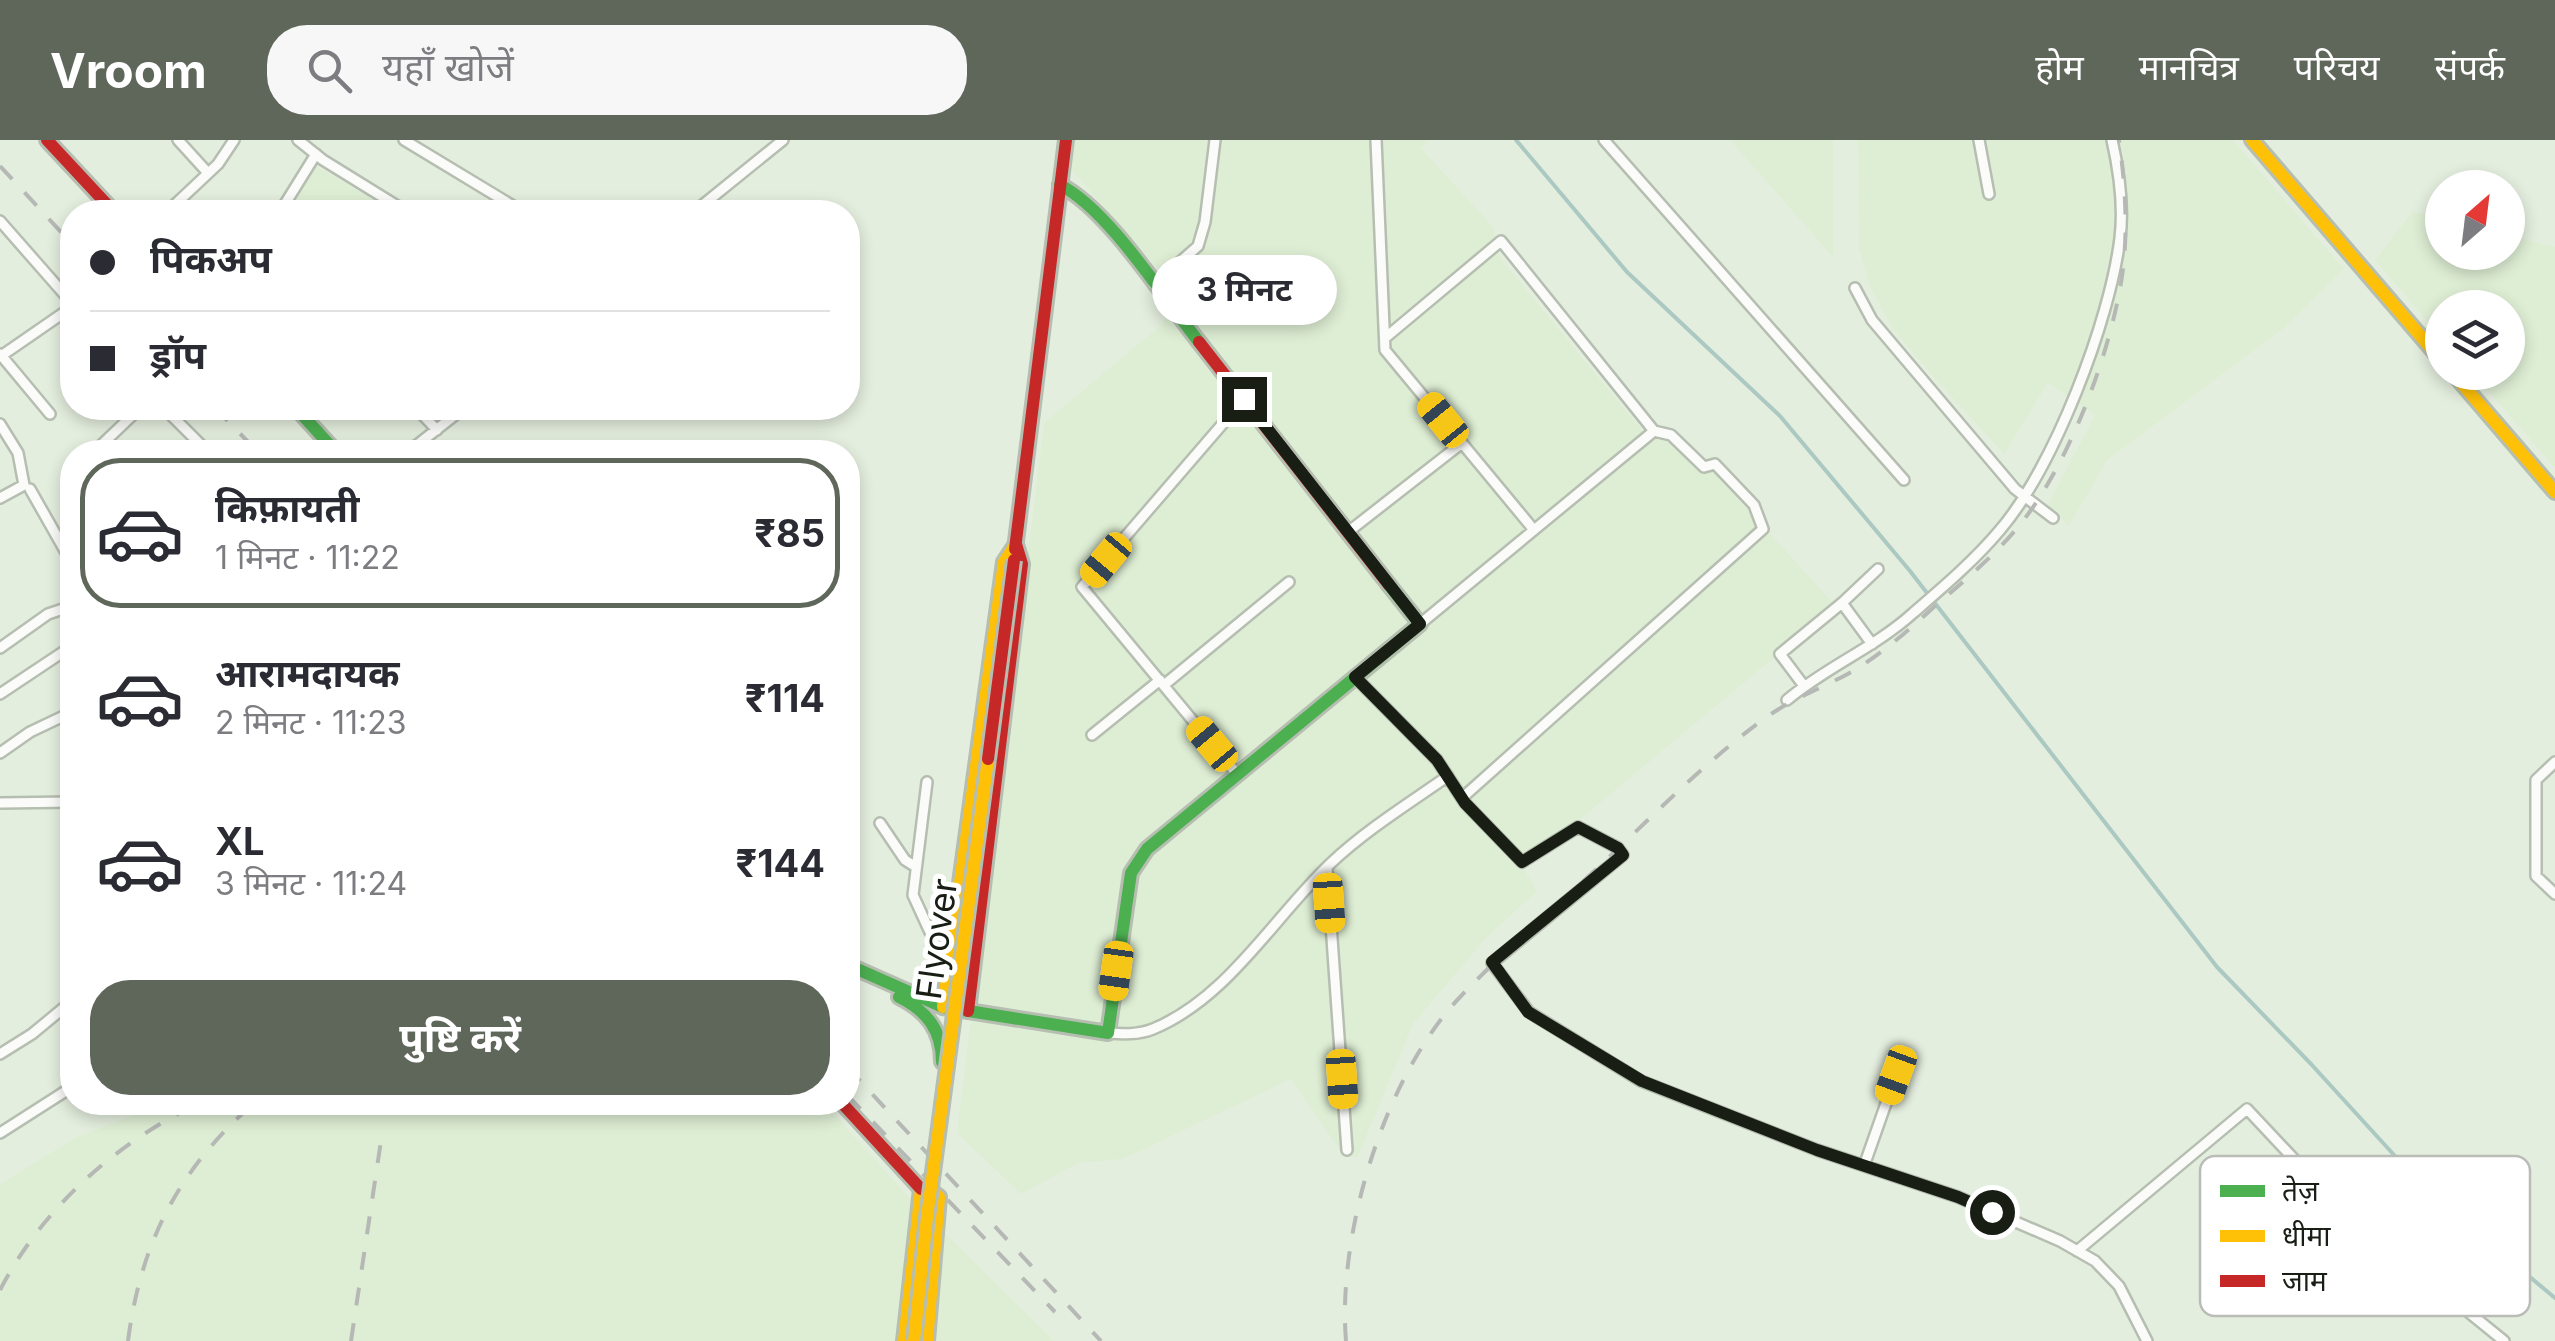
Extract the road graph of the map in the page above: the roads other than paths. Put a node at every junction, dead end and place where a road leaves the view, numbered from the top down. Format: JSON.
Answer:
{"nodes":[{"id":1,"x":47,"y":140,"type":"edge"},
{"id":2,"x":178,"y":140,"type":"edge"},
{"id":3,"x":234,"y":140,"type":"edge"},
{"id":4,"x":298,"y":140,"type":"edge"},
{"id":5,"x":404,"y":140,"type":"edge"},
{"id":6,"x":783,"y":140,"type":"edge"},
{"id":7,"x":1066,"y":140,"type":"edge"},
{"id":8,"x":1215,"y":140,"type":"edge"},
{"id":9,"x":1376,"y":140,"type":"edge"},
{"id":10,"x":1604,"y":140,"type":"edge"},
{"id":11,"x":1980,"y":140,"type":"edge"},
{"id":12,"x":2112,"y":140,"type":"edge"},
{"id":13,"x":2252,"y":140,"type":"edge"},
{"id":14,"x":316,"y":154,"type":"junction"},
{"id":15,"x":208,"y":173,"type":"junction"},
{"id":16,"x":1060,"y":185,"type":"junction"},
{"id":17,"x":1989,"y":194,"type":"dead end"},
{"id":18,"x":103,"y":200,"type":"edge"},
{"id":19,"x":180,"y":200,"type":"edge"},
{"id":20,"x":287,"y":200,"type":"edge"},
{"id":21,"x":388,"y":200,"type":"edge"},
{"id":22,"x":503,"y":200,"type":"edge"},
{"id":23,"x":709,"y":200,"type":"edge"},
{"id":24,"x":0,"y":222,"type":"edge"},
{"id":25,"x":1154,"y":285,"type":"junction"},
{"id":26,"x":1855,"y":288,"type":"dead end"},
{"id":27,"x":60,"y":291,"type":"edge"},
{"id":28,"x":60,"y":313,"type":"edge"},
{"id":29,"x":1385,"y":338,"type":"junction"},
{"id":30,"x":2425,"y":341,"type":"edge"},
{"id":31,"x":1,"y":355,"type":"edge"},
{"id":32,"x":2467,"y":390,"type":"edge"},
{"id":33,"x":1244,"y":399,"type":"junction"},
{"id":34,"x":50,"y":414,"type":"dead end"},
{"id":35,"x":127,"y":420,"type":"edge"},
{"id":36,"x":176,"y":420,"type":"edge"},
{"id":37,"x":307,"y":420,"type":"edge"},
{"id":38,"x":428,"y":420,"type":"edge"},
{"id":39,"x":450,"y":420,"type":"edge"},
{"id":40,"x":0,"y":424,"type":"edge"},
{"id":41,"x":438,"y":430,"type":"junction"},
{"id":42,"x":1654,"y":432,"type":"junction"},
{"id":43,"x":107,"y":440,"type":"edge"},
{"id":44,"x":196,"y":440,"type":"edge"},
{"id":45,"x":325,"y":440,"type":"edge"},
{"id":46,"x":424,"y":440,"type":"edge"},
{"id":47,"x":1462,"y":443,"type":"junction"},
{"id":48,"x":1904,"y":480,"type":"dead end"},
{"id":49,"x":30,"y":489,"type":"dead end"},
{"id":50,"x":2555,"y":492,"type":"edge"},
{"id":51,"x":2025,"y":496,"type":"junction"},
{"id":52,"x":0,"y":498,"type":"edge"},
{"id":53,"x":2053,"y":518,"type":"dead end"},
{"id":54,"x":1534,"y":530,"type":"junction"},
{"id":55,"x":1348,"y":532,"type":"junction"},
{"id":56,"x":60,"y":542,"type":"edge"},
{"id":57,"x":1016,"y":544,"type":"junction"},
{"id":58,"x":1878,"y":568,"type":"dead end"},
{"id":59,"x":1289,"y":582,"type":"dead end"},
{"id":60,"x":1842,"y":603,"type":"junction"},
{"id":61,"x":60,"y":610,"type":"edge"},
{"id":62,"x":1420,"y":624,"type":"junction"},
{"id":63,"x":1872,"y":644,"type":"junction"},
{"id":64,"x":0,"y":648,"type":"edge"},
{"id":65,"x":60,"y":654,"type":"edge"},
{"id":66,"x":1355,"y":677,"type":"junction"},
{"id":67,"x":1162,"y":683,"type":"junction"},
{"id":68,"x":1804,"y":686,"type":"junction"},
{"id":69,"x":0,"y":694,"type":"edge"},
{"id":70,"x":1787,"y":700,"type":"dead end"},
{"id":71,"x":60,"y":718,"type":"edge"},
{"id":72,"x":1092,"y":735,"type":"dead end"},
{"id":73,"x":0,"y":753,"type":"edge"},
{"id":74,"x":2555,"y":762,"type":"edge"},
{"id":75,"x":1237,"y":774,"type":"junction"},
{"id":76,"x":1448,"y":776,"type":"junction"},
{"id":77,"x":927,"y":782,"type":"dead end"},
{"id":78,"x":1462,"y":798,"type":"junction"},
{"id":79,"x":60,"y":802,"type":"edge"},
{"id":80,"x":0,"y":803,"type":"edge"},
{"id":81,"x":880,"y":823,"type":"dead end"},
{"id":82,"x":916,"y":867,"type":"junction"},
{"id":83,"x":1326,"y":868,"type":"junction"},
{"id":84,"x":2555,"y":894,"type":"edge"},
{"id":85,"x":952,"y":937,"type":"junction"},
{"id":86,"x":860,"y":970,"type":"edge"},
{"id":87,"x":860,"y":979,"type":"edge"},
{"id":88,"x":942,"y":1007,"type":"junction"},
{"id":89,"x":60,"y":1011,"type":"edge"},
{"id":90,"x":968,"y":1011,"type":"junction"},
{"id":91,"x":1108,"y":1032,"type":"junction"},
{"id":92,"x":0,"y":1054,"type":"edge"},
{"id":93,"x":1896,"y":1075,"type":"dead end"},
{"id":94,"x":60,"y":1095,"type":"edge"},
{"id":95,"x":853,"y":1115,"type":"edge"},
{"id":96,"x":941,"y":1118,"type":"junction"},
{"id":97,"x":0,"y":1133,"type":"edge"},
{"id":98,"x":1348,"y":1150,"type":"dead end"},
{"id":99,"x":2292,"y":1156,"type":"edge"},
{"id":100,"x":1864,"y":1166,"type":"junction"},
{"id":101,"x":920,"y":1188,"type":"junction"},
{"id":102,"x":2077,"y":1250,"type":"junction"},
{"id":103,"x":2473,"y":1316,"type":"edge"},
{"id":104,"x":904,"y":1341,"type":"edge"},
{"id":105,"x":914,"y":1341,"type":"edge"},
{"id":106,"x":928,"y":1341,"type":"edge"},
{"id":107,"x":2147,"y":1341,"type":"edge"},
{"id":108,"x":2504,"y":1341,"type":"edge"}],
"edges":[{"from":1,"to":18,"type":"street"},
{"from":2,"to":15,"type":"street"},
{"from":3,"to":15,"type":"street"},
{"from":4,"to":14,"type":"street"},
{"from":5,"to":22,"type":"street"},
{"from":6,"to":23,"type":"street"},
{"from":7,"to":16,"type":"street"},
{"from":8,"to":25,"type":"street"},
{"from":9,"to":29,"type":"street"},
{"from":10,"to":48,"type":"street"},
{"from":11,"to":17,"type":"street"},
{"from":12,"to":51,"type":"street"},
{"from":13,"to":30,"type":"street"},
{"from":14,"to":20,"type":"street"},
{"from":14,"to":21,"type":"street"},
{"from":15,"to":19,"type":"street"},
{"from":16,"to":25,"type":"street"},
{"from":16,"to":57,"type":"street"},
{"from":24,"to":27,"type":"street"},
{"from":25,"to":33,"type":"street"},
{"from":26,"to":51,"type":"street"},
{"from":28,"to":31,"type":"street"},
{"from":29,"to":42,"type":"street"},
{"from":29,"to":47,"type":"street"},
{"from":31,"to":34,"type":"street"},
{"from":32,"to":50,"type":"street"},
{"from":33,"to":55,"type":"street"},
{"from":33,"to":67,"type":"street"},
{"from":35,"to":43,"type":"street"},
{"from":36,"to":44,"type":"street"},
{"from":37,"to":45,"type":"street"},
{"from":38,"to":41,"type":"street"},
{"from":39,"to":41,"type":"street"},
{"from":40,"to":52,"type":"street"},
{"from":41,"to":46,"type":"street"},
{"from":42,"to":54,"type":"street"},
{"from":42,"to":78,"type":"street"},
{"from":47,"to":54,"type":"street"},
{"from":47,"to":55,"type":"street"},
{"from":49,"to":56,"type":"street"},
{"from":51,"to":53,"type":"street"},
{"from":51,"to":63,"type":"street"},
{"from":54,"to":62,"type":"street"},
{"from":55,"to":62,"type":"street"},
{"from":57,"to":85,"type":"street"},
{"from":57,"to":90,"type":"street"},
{"from":57,"to":96,"type":"street","name":"Flyover","bridge":true},
{"from":58,"to":60,"type":"street"},
{"from":59,"to":67,"type":"street"},
{"from":60,"to":63,"type":"street"},
{"from":60,"to":68,"type":"street"},
{"from":61,"to":64,"type":"street"},
{"from":62,"to":66,"type":"street"},
{"from":63,"to":68,"type":"street"},
{"from":65,"to":69,"type":"street"},
{"from":66,"to":75,"type":"street"},
{"from":66,"to":76,"type":"street"},
{"from":67,"to":72,"type":"street"},
{"from":67,"to":75,"type":"street"},
{"from":68,"to":70,"type":"street"},
{"from":71,"to":73,"type":"street"},
{"from":74,"to":84,"type":"street"},
{"from":75,"to":91,"type":"street"},
{"from":76,"to":78,"type":"street"},
{"from":76,"to":83,"type":"street"},
{"from":77,"to":82,"type":"street"},
{"from":78,"to":100,"type":"street"},
{"from":79,"to":80,"type":"street"},
{"from":81,"to":82,"type":"street"},
{"from":82,"to":85,"type":"street"},
{"from":83,"to":91,"type":"street"},
{"from":83,"to":98,"type":"street"},
{"from":85,"to":88,"type":"street"},
{"from":86,"to":88,"type":"street"},
{"from":87,"to":96,"type":"street","bridge":true},
{"from":88,"to":90,"type":"street"},
{"from":89,"to":92,"type":"street"},
{"from":90,"to":91,"type":"street"},
{"from":93,"to":100,"type":"street"},
{"from":94,"to":97,"type":"street"},
{"from":95,"to":101,"type":"street"},
{"from":96,"to":105,"type":"street","name":"Flyover","bridge":true},
{"from":99,"to":102,"type":"street"},
{"from":100,"to":102,"type":"street"},
{"from":101,"to":104,"type":"street"},
{"from":101,"to":106,"type":"street"},
{"from":102,"to":107,"type":"street"},
{"from":103,"to":108,"type":"street"}]}
